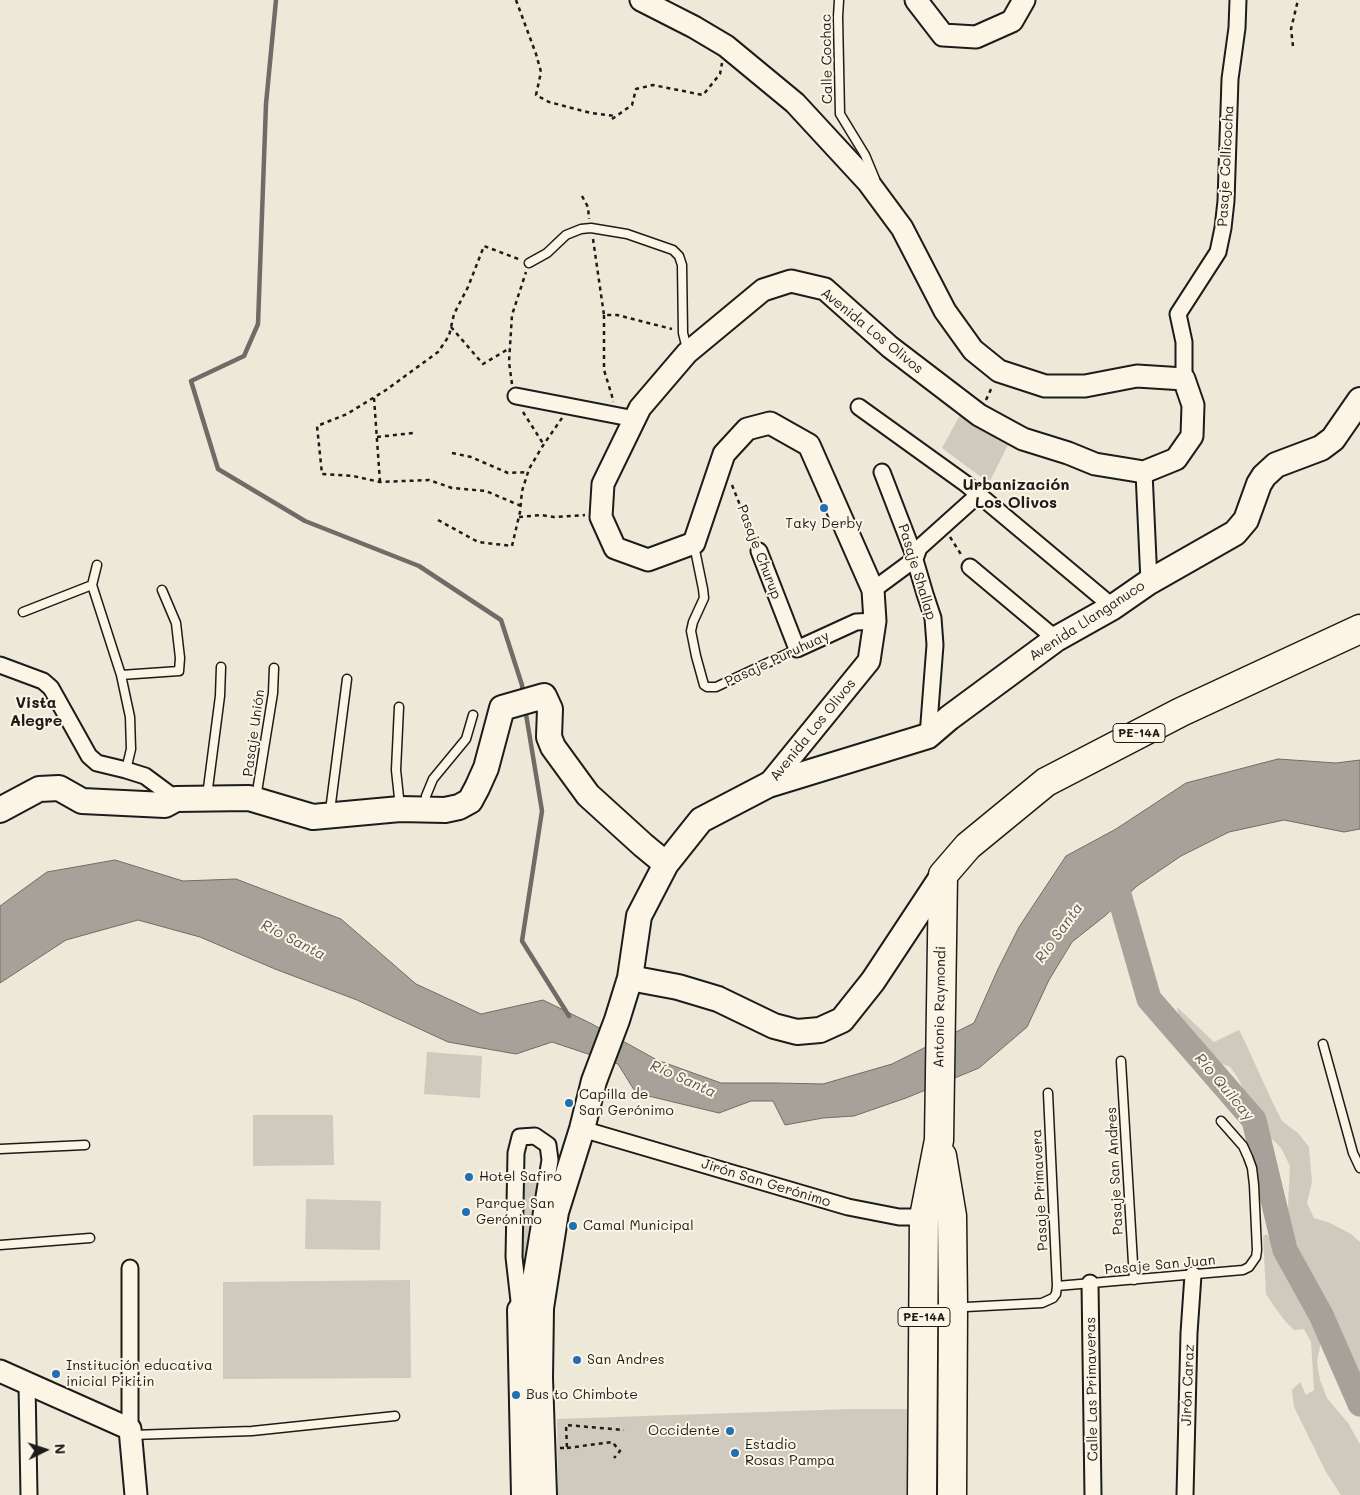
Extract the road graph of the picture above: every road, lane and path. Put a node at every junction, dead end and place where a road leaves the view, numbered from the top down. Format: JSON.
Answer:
{"nodes":[{"id":1,"x":516,"y":0,"type":"edge"},
{"id":2,"x":839,"y":0,"type":"edge"},
{"id":3,"x":916,"y":0,"type":"edge"},
{"id":4,"x":1024,"y":0,"type":"edge"},
{"id":5,"x":1238,"y":0,"type":"edge"},
{"id":6,"x":1298,"y":0,"type":"edge"},
{"id":7,"x":646,"y":1,"type":"edge"},
{"id":8,"x":726,"y":46,"type":"junction"},
{"id":9,"x":1293,"y":46,"type":"dead end"},
{"id":10,"x":616,"y":116,"type":"junction"},
{"id":11,"x":612,"y":119,"type":"dead end"},
{"id":12,"x":582,"y":196,"type":"dead end"},
{"id":13,"x":880,"y":198,"type":"junction"},
{"id":14,"x":591,"y":228,"type":"junction"},
{"id":15,"x":529,"y":263,"type":"junction"},
{"id":16,"x":604,"y":315,"type":"junction"},
{"id":17,"x":451,"y":327,"type":"junction"},
{"id":18,"x":685,"y":343,"type":"junction"},
{"id":19,"x":510,"y":348,"type":"junction"},
{"id":20,"x":999,"y":371,"type":"junction"},
{"id":21,"x":1184,"y":379,"type":"junction"},
{"id":22,"x":516,"y":396,"type":"junction"},
{"id":23,"x":374,"y":398,"type":"junction"},
{"id":24,"x":1360,"y":400,"type":"edge"},
{"id":25,"x":569,"y":406,"type":"junction"},
{"id":26,"x":859,"y":408,"type":"dead end"},
{"id":27,"x":979,"y":415,"type":"junction"},
{"id":28,"x":624,"y":417,"type":"junction"},
{"id":29,"x":413,"y":433,"type":"dead end"},
{"id":30,"x":377,"y":437,"type":"junction"},
{"id":31,"x":544,"y":445,"type":"junction"},
{"id":32,"x":452,"y":453,"type":"dead end"},
{"id":33,"x":724,"y":454,"type":"junction"},
{"id":34,"x":528,"y":472,"type":"junction"},
{"id":35,"x":882,"y":472,"type":"dead end"},
{"id":36,"x":1144,"y":472,"type":"junction"},
{"id":37,"x":380,"y":482,"type":"junction"},
{"id":38,"x":978,"y":495,"type":"junction"},
{"id":39,"x":521,"y":506,"type":"junction"},
{"id":40,"x":519,"y":517,"type":"junction"},
{"id":41,"x":601,"y":517,"type":"junction"},
{"id":42,"x":438,"y":520,"type":"dead end"},
{"id":43,"x":944,"y":526,"type":"junction"},
{"id":44,"x":694,"y":543,"type":"junction"},
{"id":45,"x":758,"y":551,"type":"joint"},
{"id":46,"x":915,"y":560,"type":"junction"},
{"id":47,"x":97,"y":566,"type":"dead end"},
{"id":48,"x":970,"y":568,"type":"joint"},
{"id":49,"x":1149,"y":582,"type":"junction"},
{"id":50,"x":92,"y":585,"type":"junction"},
{"id":51,"x":162,"y":590,"type":"dead end"},
{"id":52,"x":873,"y":590,"type":"junction"},
{"id":53,"x":1113,"y":608,"type":"junction"},
{"id":54,"x":23,"y":612,"type":"dead end"},
{"id":55,"x":876,"y":621,"type":"junction"},
{"id":56,"x":1360,"y":629,"type":"edge"},
{"id":57,"x":1056,"y":639,"type":"junction"},
{"id":58,"x":796,"y":649,"type":"junction"},
{"id":59,"x":0,"y":665,"type":"edge"},
{"id":60,"x":221,"y":667,"type":"dead end"},
{"id":61,"x":274,"y":668,"type":"dead end"},
{"id":62,"x":121,"y":676,"type":"junction"},
{"id":63,"x":346,"y":680,"type":"dead end"},
{"id":64,"x":399,"y":707,"type":"dead end"},
{"id":65,"x":473,"y":714,"type":"dead end"},
{"id":66,"x":928,"y":736,"type":"junction"},
{"id":67,"x":126,"y":770,"type":"junction"},
{"id":68,"x":768,"y":785,"type":"junction"},
{"id":69,"x":176,"y":798,"type":"junction"},
{"id":70,"x":207,"y":798,"type":"junction"},
{"id":71,"x":256,"y":800,"type":"junction"},
{"id":72,"x":400,"y":809,"type":"junction"},
{"id":73,"x":0,"y":810,"type":"edge"},
{"id":74,"x":424,"y":810,"type":"junction"},
{"id":75,"x":330,"y":815,"type":"junction"},
{"id":76,"x":666,"y":864,"type":"junction"},
{"id":77,"x":943,"y":875,"type":"junction"},
{"id":78,"x":630,"y":978,"type":"junction"},
{"id":79,"x":1323,"y":1044,"type":"dead end"},
{"id":80,"x":1121,"y":1061,"type":"dead end"},
{"id":81,"x":1048,"y":1093,"type":"dead end"},
{"id":82,"x":1222,"y":1121,"type":"dead end"},
{"id":83,"x":582,"y":1129,"type":"junction"},
{"id":84,"x":939,"y":1140,"type":"junction"},
{"id":85,"x":85,"y":1145,"type":"dead end"},
{"id":86,"x":0,"y":1150,"type":"edge"},
{"id":87,"x":1360,"y":1168,"type":"edge"},
{"id":88,"x":952,"y":1216,"type":"junction"},
{"id":89,"x":924,"y":1217,"type":"junction"},
{"id":90,"x":90,"y":1238,"type":"dead end"},
{"id":91,"x":0,"y":1245,"type":"edge"},
{"id":92,"x":130,"y":1268,"type":"dead end"},
{"id":93,"x":1192,"y":1275,"type":"junction"},
{"id":94,"x":1134,"y":1280,"type":"junction"},
{"id":95,"x":1090,"y":1283,"type":"junction"},
{"id":96,"x":1057,"y":1286,"type":"junction"},
{"id":97,"x":953,"y":1308,"type":"junction"},
{"id":98,"x":530,"y":1309,"type":"junction"},
{"id":99,"x":924,"y":1309,"type":"junction"},
{"id":100,"x":0,"y":1372,"type":"edge"},
{"id":101,"x":27,"y":1384,"type":"junction"},
{"id":102,"x":395,"y":1416,"type":"dead end"},
{"id":103,"x":624,"y":1430,"type":"dead end"},
{"id":104,"x":131,"y":1432,"type":"junction"},
{"id":105,"x":542,"y":1448,"type":"junction"},
{"id":106,"x":567,"y":1448,"type":"junction"},
{"id":107,"x":614,"y":1458,"type":"dead end"},
{"id":108,"x":29,"y":1495,"type":"edge"},
{"id":109,"x":136,"y":1495,"type":"edge"},
{"id":110,"x":524,"y":1495,"type":"edge"},
{"id":111,"x":544,"y":1495,"type":"edge"},
{"id":112,"x":922,"y":1495,"type":"edge"},
{"id":113,"x":952,"y":1495,"type":"edge"},
{"id":114,"x":1094,"y":1495,"type":"edge"},
{"id":115,"x":1185,"y":1495,"type":"edge"}],
"edges":[{"from":1,"to":10,"type":"path"},
{"from":2,"to":13,"type":"lane","name":"Calle Cochac"},
{"from":3,"to":4,"type":"main road"},
{"from":5,"to":21,"type":"street","name":"Pasaje Collicocha"},
{"from":6,"to":9,"type":"path"},
{"from":7,"to":8,"type":"main road"},
{"from":8,"to":10,"type":"path"},
{"from":8,"to":13,"type":"main road"},
{"from":10,"to":11,"type":"path"},
{"from":12,"to":14,"type":"path"},
{"from":13,"to":20,"type":"main road"},
{"from":14,"to":15,"type":"lane"},
{"from":14,"to":16,"type":"path"},
{"from":14,"to":18,"type":"lane"},
{"from":15,"to":17,"type":"path"},
{"from":15,"to":19,"type":"path"},
{"from":16,"to":18,"type":"path"},
{"from":16,"to":28,"type":"path"},
{"from":17,"to":19,"type":"path"},
{"from":17,"to":23,"type":"path"},
{"from":18,"to":27,"type":"main road","name":"Avenida Los Olivos"},
{"from":18,"to":28,"type":"main road","name":"Avenida Los Olivos"},
{"from":19,"to":22,"type":"path"},
{"from":20,"to":21,"type":"main road"},
{"from":20,"to":27,"type":"path"},
{"from":21,"to":36,"type":"main road"},
{"from":22,"to":25,"type":"street"},
{"from":22,"to":31,"type":"path"},
{"from":23,"to":30,"type":"path"},
{"from":23,"to":37,"type":"path"},
{"from":24,"to":49,"type":"main road","name":"Avenida Llanganuco"},
{"from":25,"to":28,"type":"street"},
{"from":25,"to":31,"type":"path"},
{"from":26,"to":38,"type":"street"},
{"from":27,"to":36,"type":"main road","name":"Avenida Los Olivos"},
{"from":28,"to":41,"type":"main road","name":"Avenida Los Olivos"},
{"from":29,"to":30,"type":"path"},
{"from":30,"to":37,"type":"path"},
{"from":31,"to":34,"type":"path"},
{"from":32,"to":34,"type":"path"},
{"from":33,"to":44,"type":"main road","name":"Avenida Los Olivos"},
{"from":33,"to":45,"type":"path","name":"Pasaje Churup"},
{"from":33,"to":52,"type":"main road","name":"Avenida Los Olivos"},
{"from":34,"to":39,"type":"path"},
{"from":35,"to":46,"type":"street","name":"Pasaje Shallap"},
{"from":36,"to":49,"type":"street"},
{"from":37,"to":39,"type":"path"},
{"from":38,"to":43,"type":"street"},
{"from":38,"to":53,"type":"street"},
{"from":39,"to":40,"type":"path"},
{"from":40,"to":41,"type":"path"},
{"from":40,"to":42,"type":"path"},
{"from":41,"to":44,"type":"main road","name":"Avenida Los Olivos"},
{"from":43,"to":46,"type":"street"},
{"from":43,"to":48,"type":"path"},
{"from":44,"to":58,"type":"lane","name":"Pasaje Puruhuay"},
{"from":45,"to":58,"type":"street","name":"Pasaje Churup"},
{"from":46,"to":52,"type":"street"},
{"from":46,"to":66,"type":"street","name":"Pasaje Shallap"},
{"from":47,"to":50,"type":"lane"},
{"from":48,"to":57,"type":"street"},
{"from":49,"to":53,"type":"main road","name":"Avenida Llanganuco"},
{"from":50,"to":54,"type":"lane"},
{"from":50,"to":62,"type":"lane"},
{"from":51,"to":62,"type":"lane"},
{"from":52,"to":55,"type":"main road","name":"Avenida Los Olivos"},
{"from":53,"to":57,"type":"main road","name":"Avenida Llanganuco"},
{"from":55,"to":58,"type":"street","name":"Pasaje Puruhuay"},
{"from":55,"to":68,"type":"main road","name":"Avenida Los Olivos"},
{"from":56,"to":77,"type":"highway","number":"PE-14A"},
{"from":57,"to":66,"type":"main road","name":"Avenida Llanganuco"},
{"from":59,"to":67,"type":"street"},
{"from":60,"to":70,"type":"lane"},
{"from":61,"to":71,"type":"lane","name":"Pasaje Unión"},
{"from":62,"to":67,"type":"lane"},
{"from":63,"to":75,"type":"lane"},
{"from":64,"to":72,"type":"lane"},
{"from":65,"to":74,"type":"lane"},
{"from":66,"to":68,"type":"main road","name":"Avenida Llanganuco"},
{"from":67,"to":69,"type":"street"},
{"from":68,"to":76,"type":"main road","name":"Avenida Los Olivos"},
{"from":69,"to":70,"type":"main road"},
{"from":69,"to":73,"type":"main road"},
{"from":70,"to":71,"type":"main road"},
{"from":71,"to":75,"type":"main road"},
{"from":72,"to":74,"type":"main road"},
{"from":72,"to":75,"type":"main road"},
{"from":74,"to":76,"type":"main road"},
{"from":76,"to":78,"type":"main road","name":"Avenida Los Olivos"},
{"from":77,"to":78,"type":"main road"},
{"from":77,"to":84,"type":"highway","name":"Antonio Raymondi","number":"PE-14A"},
{"from":78,"to":83,"type":"main road","name":"Avenida Los Olivos"},
{"from":79,"to":87,"type":"lane"},
{"from":80,"to":94,"type":"lane","name":"Pasaje San Andres"},
{"from":81,"to":96,"type":"lane","name":"Pasaje Primavera"},
{"from":82,"to":93,"type":"lane","name":"Pasaje San Juan"},
{"from":83,"to":89,"type":"street","name":"Jirón San Gerónimo"},
{"from":83,"to":98,"type":"main road","name":"Avenida Los Olivos"},
{"from":84,"to":88,"type":"highway","number":"PE-14A"},
{"from":84,"to":89,"type":"highway","number":"PE-14A"},
{"from":85,"to":86,"type":"lane"},
{"from":88,"to":89,"type":"street","name":"Jirón San Gerónimo"},
{"from":88,"to":97,"type":"highway","number":"PE-14A"},
{"from":89,"to":99,"type":"highway","number":"PE-14A"},
{"from":90,"to":91,"type":"lane"},
{"from":92,"to":104,"type":"street"},
{"from":93,"to":94,"type":"lane","name":"Pasaje San Juan"},
{"from":93,"to":115,"type":"street","name":"Jirón Caraz"},
{"from":94,"to":95,"type":"lane","name":"Pasaje San Juan"},
{"from":95,"to":96,"type":"lane","name":"Pasaje San Juan"},
{"from":95,"to":114,"type":"street","name":"Calle Las Primaveras"},
{"from":96,"to":97,"type":"lane"},
{"from":97,"to":99,"type":"lane"},
{"from":97,"to":113,"type":"highway","number":"PE-14A"},
{"from":98,"to":98,"type":"street"},
{"from":98,"to":105,"type":"main road","name":"Avenida Los Olivos"},
{"from":99,"to":112,"type":"highway","number":"PE-14A"},
{"from":100,"to":101,"type":"main road"},
{"from":101,"to":104,"type":"main road"},
{"from":101,"to":108,"type":"street"},
{"from":102,"to":104,"type":"lane"},
{"from":103,"to":106,"type":"path"},
{"from":104,"to":109,"type":"main road"},
{"from":105,"to":106,"type":"path"},
{"from":105,"to":110,"type":"main road"},
{"from":105,"to":111,"type":"main road"},
{"from":106,"to":107,"type":"path"}]}
